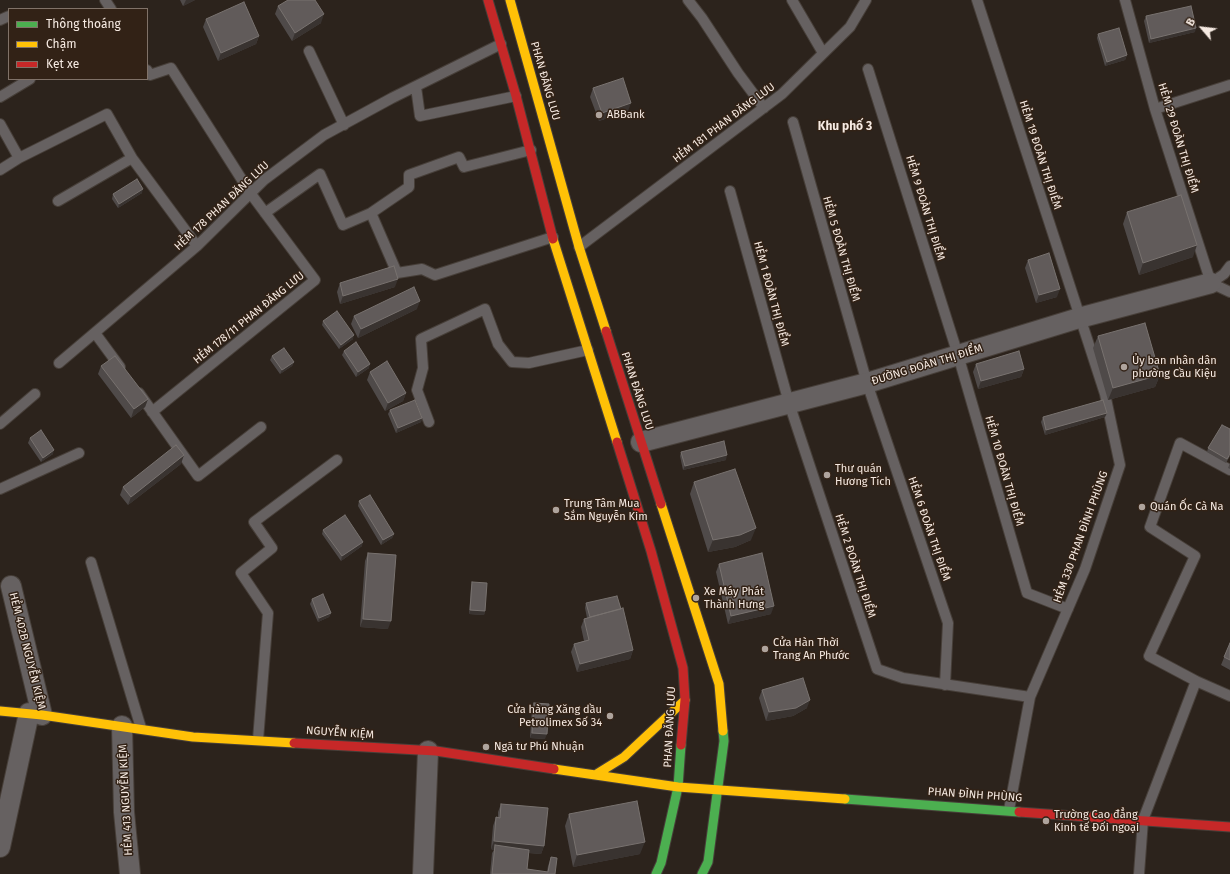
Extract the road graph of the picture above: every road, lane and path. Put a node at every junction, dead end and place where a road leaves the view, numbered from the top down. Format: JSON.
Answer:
{"nodes":[{"id":1,"x":488,"y":0,"type":"edge"},
{"id":2,"x":510,"y":0,"type":"edge"},
{"id":3,"x":688,"y":0,"type":"edge"},
{"id":4,"x":792,"y":0,"type":"edge"},
{"id":5,"x":866,"y":0,"type":"edge"},
{"id":6,"x":977,"y":0,"type":"edge"},
{"id":7,"x":1125,"y":0,"type":"edge"},
{"id":8,"x":501,"y":44,"type":"junction"},
{"id":9,"x":309,"y":51,"type":"dead end"},
{"id":10,"x":823,"y":53,"type":"junction"},
{"id":11,"x":868,"y":69,"type":"dead end"},
{"id":12,"x":148,"y":72,"type":"edge"},
{"id":13,"x":28,"y":80,"type":"edge"},
{"id":14,"x":1230,"y":85,"type":"edge"},
{"id":15,"x":416,"y":87,"type":"junction"},
{"id":16,"x":516,"y":96,"type":"junction"},
{"id":17,"x":0,"y":97,"type":"edge"},
{"id":18,"x":764,"y":108,"type":"junction"},
{"id":19,"x":1155,"y":109,"type":"junction"},
{"id":20,"x":793,"y":122,"type":"dead end"},
{"id":21,"x":0,"y":124,"type":"edge"},
{"id":22,"x":344,"y":124,"type":"junction"},
{"id":23,"x":531,"y":150,"type":"junction"},
{"id":24,"x":19,"y":158,"type":"junction"},
{"id":25,"x":132,"y":158,"type":"junction"},
{"id":26,"x":0,"y":170,"type":"edge"},
{"id":27,"x":730,"y":191,"type":"dead end"},
{"id":28,"x":251,"y":194,"type":"junction"},
{"id":29,"x":58,"y":201,"type":"dead end"},
{"id":30,"x":265,"y":213,"type":"junction"},
{"id":31,"x":371,"y":213,"type":"junction"},
{"id":32,"x":553,"y":237,"type":"junction"},
{"id":33,"x":197,"y":246,"type":"junction"},
{"id":34,"x":579,"y":247,"type":"junction"},
{"id":35,"x":1230,"y":266,"type":"edge"},
{"id":36,"x":1211,"y":283,"type":"junction"},
{"id":37,"x":1230,"y":292,"type":"edge"},
{"id":38,"x":1079,"y":318,"type":"junction"},
{"id":39,"x":95,"y":333,"type":"junction"},
{"id":40,"x":588,"y":350,"type":"junction"},
{"id":41,"x":958,"y":355,"type":"junction"},
{"id":42,"x":59,"y":363,"type":"dead end"},
{"id":43,"x":126,"y":376,"type":"edge"},
{"id":44,"x":867,"y":383,"type":"junction"},
{"id":45,"x":134,"y":388,"type":"edge"},
{"id":46,"x":35,"y":394,"type":"dead end"},
{"id":47,"x":789,"y":403,"type":"junction"},
{"id":48,"x":152,"y":412,"type":"junction"},
{"id":49,"x":429,"y":422,"type":"dead end"},
{"id":50,"x":0,"y":424,"type":"edge"},
{"id":51,"x":262,"y":427,"type":"dead end"},
{"id":52,"x":641,"y":442,"type":"junction"},
{"id":53,"x":80,"y":453,"type":"dead end"},
{"id":54,"x":337,"y":460,"type":"dead end"},
{"id":55,"x":1230,"y":470,"type":"edge"},
{"id":56,"x":0,"y":489,"type":"edge"},
{"id":57,"x":91,"y":562,"type":"dead end"},
{"id":58,"x":11,"y":586,"type":"dead end"},
{"id":59,"x":1068,"y":610,"type":"junction"},
{"id":60,"x":1196,"y":681,"type":"junction"},
{"id":61,"x":945,"y":685,"type":"junction"},
{"id":62,"x":1230,"y":696,"type":"edge"},
{"id":63,"x":1030,"y":697,"type":"junction"},
{"id":64,"x":685,"y":700,"type":"junction"},
{"id":65,"x":0,"y":711,"type":"edge"},
{"id":66,"x":36,"y":714,"type":"junction"},
{"id":67,"x":132,"y":727,"type":"junction"},
{"id":68,"x":258,"y":740,"type":"junction"},
{"id":69,"x":428,"y":751,"type":"junction"},
{"id":70,"x":595,"y":775,"type":"junction"},
{"id":71,"x":678,"y":787,"type":"junction"},
{"id":72,"x":718,"y":790,"type":"junction"},
{"id":73,"x":1009,"y":810,"type":"junction"},
{"id":74,"x":1143,"y":820,"type":"junction"},
{"id":75,"x":1230,"y":827,"type":"edge"},
{"id":76,"x":0,"y":847,"type":"edge"},
{"id":77,"x":130,"y":874,"type":"edge"},
{"id":78,"x":423,"y":874,"type":"edge"},
{"id":79,"x":656,"y":874,"type":"edge"},
{"id":80,"x":702,"y":874,"type":"edge"},
{"id":81,"x":1139,"y":874,"type":"edge"}],
"edges":[{"from":1,"to":8,"type":"main road","name":"PHAN ĐĂNG LƯU"},
{"from":2,"to":34,"type":"main road","name":"PHAN ĐĂNG LƯU"},
{"from":3,"to":18,"type":"lane"},
{"from":4,"to":10,"type":"lane"},
{"from":5,"to":10,"type":"lane","name":"HẺM 181 PHAN ĐĂNG LƯU"},
{"from":6,"to":38,"type":"lane","name":"HẺM 19 ĐOÀN THỊ ĐIỂM"},
{"from":7,"to":19,"type":"lane","name":"HẺM 29 ĐOÀN THỊ ĐIỂM"},
{"from":8,"to":15,"type":"lane","name":"HẺM 178 PHAN ĐĂNG LƯU"},
{"from":8,"to":16,"type":"main road","name":"PHAN ĐĂNG LƯU"},
{"from":9,"to":22,"type":"lane"},
{"from":10,"to":18,"type":"lane","name":"HẺM 181 PHAN ĐĂNG LƯU"},
{"from":11,"to":41,"type":"lane","name":"HẺM 9 ĐOÀN THỊ ĐIỂM"},
{"from":12,"to":28,"type":"lane","name":"HẺM 178/11 PHAN ĐĂNG LƯU"},
{"from":13,"to":17,"type":"lane"},
{"from":14,"to":19,"type":"lane"},
{"from":15,"to":16,"type":"lane"},
{"from":15,"to":22,"type":"lane","name":"HẺM 178 PHAN ĐĂNG LƯU"},
{"from":16,"to":23,"type":"main road","name":"PHAN ĐĂNG LƯU"},
{"from":18,"to":34,"type":"lane","name":"HẺM 181 PHAN ĐĂNG LƯU"},
{"from":19,"to":36,"type":"lane","name":"HẺM 29 ĐOÀN THỊ ĐIỂM"},
{"from":20,"to":44,"type":"lane","name":"HẺM 5 ĐOÀN THỊ ĐIỂM"},
{"from":21,"to":24,"type":"lane"},
{"from":22,"to":28,"type":"lane","name":"HẺM 178 PHAN ĐĂNG LƯU"},
{"from":23,"to":31,"type":"lane"},
{"from":23,"to":32,"type":"main road","name":"PHAN ĐĂNG LƯU"},
{"from":24,"to":25,"type":"lane"},
{"from":24,"to":26,"type":"lane"},
{"from":25,"to":29,"type":"lane"},
{"from":25,"to":33,"type":"lane"},
{"from":27,"to":47,"type":"lane","name":"HẺM 1 ĐOÀN THỊ ĐIỂM"},
{"from":28,"to":30,"type":"lane","name":"HẺM 178/11 PHAN ĐĂNG LƯU"},
{"from":28,"to":33,"type":"lane","name":"HẺM 178 PHAN ĐĂNG LƯU"},
{"from":30,"to":31,"type":"lane"},
{"from":30,"to":48,"type":"lane","name":"HẺM 178/11 PHAN ĐĂNG LƯU"},
{"from":31,"to":32,"type":"lane"},
{"from":32,"to":40,"type":"main road","name":"PHAN ĐĂNG LƯU"},
{"from":33,"to":39,"type":"lane","name":"HẺM 178 PHAN ĐĂNG LƯU"},
{"from":34,"to":52,"type":"main road","name":"PHAN ĐĂNG LƯU"},
{"from":35,"to":36,"type":"lane"},
{"from":36,"to":37,"type":"lane"},
{"from":36,"to":38,"type":"street","name":"ĐƯỜNG ĐOÀN THỊ ĐIỂM"},
{"from":38,"to":41,"type":"street","name":"ĐƯỜNG ĐOÀN THỊ ĐIỂM"},
{"from":38,"to":59,"type":"lane","name":"HẺM 330 PHAN ĐÌNH PHÙNG"},
{"from":39,"to":42,"type":"lane","name":"HẺM 178 PHAN ĐĂNG LƯU"},
{"from":39,"to":43,"type":"lane"},
{"from":40,"to":49,"type":"lane"},
{"from":40,"to":64,"type":"main road","name":"PHAN ĐĂNG LƯU"},
{"from":41,"to":44,"type":"street","name":"ĐƯỜNG ĐOÀN THỊ ĐIỂM"},
{"from":41,"to":59,"type":"lane","name":"HẺM 10 ĐOÀN THỊ ĐIỂM"},
{"from":44,"to":47,"type":"street","name":"ĐƯỜNG ĐOÀN THỊ ĐIỂM"},
{"from":44,"to":61,"type":"lane","name":"HẺM 6 ĐOÀN THỊ ĐIỂM"},
{"from":45,"to":48,"type":"lane"},
{"from":46,"to":50,"type":"lane"},
{"from":47,"to":52,"type":"street","name":"ĐƯỜNG ĐOÀN THỊ ĐIỂM"},
{"from":47,"to":61,"type":"lane","name":"HẺM 2 ĐOÀN THỊ ĐIỂM"},
{"from":48,"to":51,"type":"lane"},
{"from":52,"to":72,"type":"main road","name":"PHAN ĐĂNG LƯU"},
{"from":53,"to":56,"type":"lane"},
{"from":54,"to":68,"type":"lane"},
{"from":55,"to":60,"type":"lane"},
{"from":57,"to":67,"type":"lane"},
{"from":58,"to":66,"type":"street","name":"HẺM 402B NGUYỄN KIỆM"},
{"from":59,"to":63,"type":"lane","name":"HẺM 330 PHAN ĐÌNH PHÙNG"},
{"from":60,"to":62,"type":"lane"},
{"from":60,"to":74,"type":"lane"},
{"from":61,"to":63,"type":"lane"},
{"from":63,"to":73,"type":"lane","name":"HẺM 330 PHAN ĐÌNH PHÙNG"},
{"from":64,"to":70,"type":"main road"},
{"from":64,"to":71,"type":"main road","name":"PHAN ĐĂNG LƯU"},
{"from":65,"to":66,"type":"main road","name":"NGUYỄN KIỆM"},
{"from":66,"to":67,"type":"main road","name":"NGUYỄN KIỆM"},
{"from":66,"to":76,"type":"street"},
{"from":67,"to":68,"type":"main road","name":"NGUYỄN KIỆM"},
{"from":67,"to":77,"type":"street","name":"HẺM 413 NGUYỄN KIỆM"},
{"from":68,"to":69,"type":"main road","name":"NGUYỄN KIỆM"},
{"from":69,"to":70,"type":"main road","name":"NGUYỄN KIỆM"},
{"from":69,"to":78,"type":"street"},
{"from":70,"to":71,"type":"main road","name":"NGUYỄN KIỆM"},
{"from":71,"to":72,"type":"main road","name":"PHAN ĐÌNH PHÙNG"},
{"from":71,"to":79,"type":"main road","name":"PHAN ĐĂNG LƯU"},
{"from":72,"to":73,"type":"main road","name":"PHAN ĐÌNH PHÙNG"},
{"from":72,"to":80,"type":"main road","name":"PHAN ĐĂNG LƯU"},
{"from":73,"to":74,"type":"main road","name":"PHAN ĐÌNH PHÙNG"},
{"from":74,"to":75,"type":"main road","name":"PHAN ĐÌNH PHÙNG"},
{"from":74,"to":81,"type":"lane"}]}
